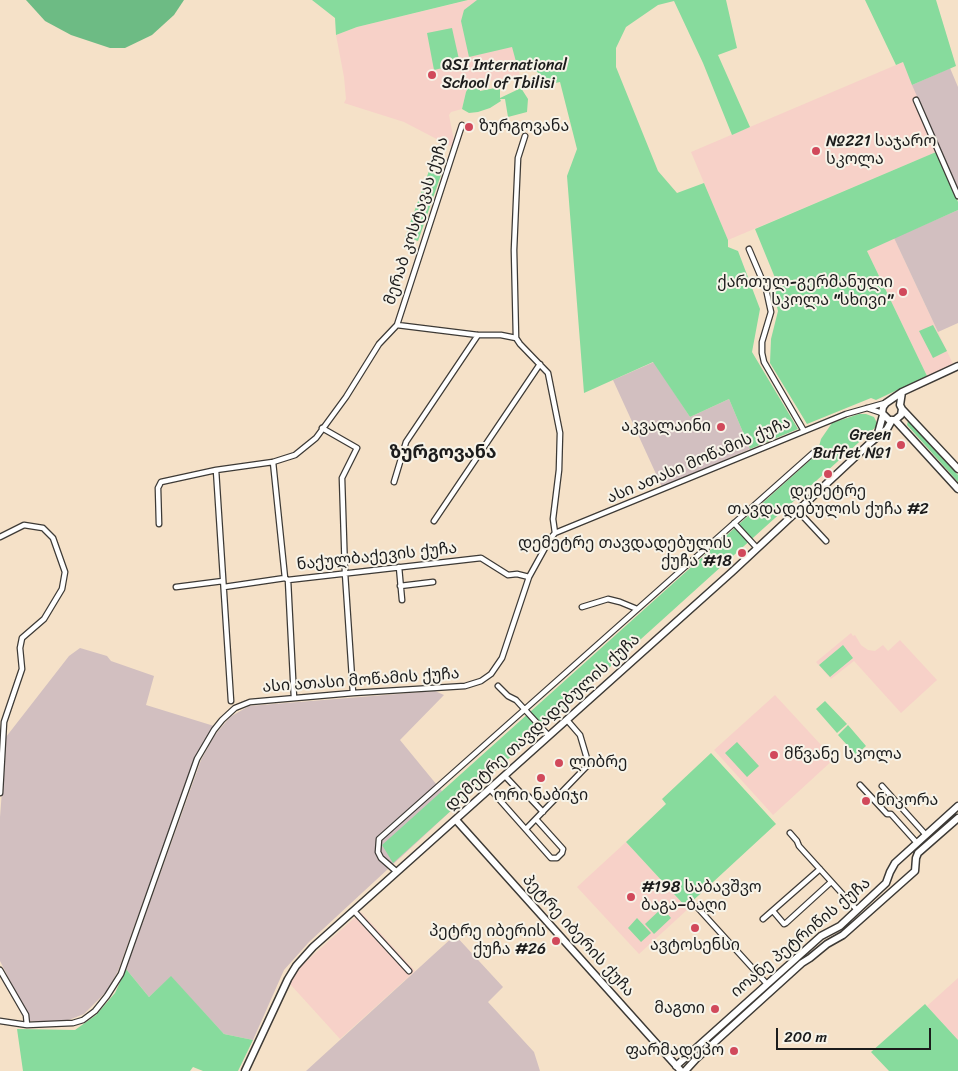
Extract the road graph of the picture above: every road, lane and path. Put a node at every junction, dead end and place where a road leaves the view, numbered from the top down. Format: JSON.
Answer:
{"nodes":[{"id":1,"x":916,"y":100,"type":"dead end"},
{"id":2,"x":462,"y":124,"type":"dead end"},
{"id":3,"x":525,"y":136,"type":"dead end"},
{"id":4,"x":958,"y":196,"type":"edge"},
{"id":5,"x":749,"y":249,"type":"dead end"},
{"id":6,"x":397,"y":325,"type":"junction"},
{"id":7,"x":478,"y":335,"type":"junction"},
{"id":8,"x":516,"y":338,"type":"junction"},
{"id":9,"x":540,"y":364,"type":"junction"},
{"id":10,"x":958,"y":366,"type":"edge"},
{"id":11,"x":902,"y":392,"type":"junction"},
{"id":12,"x":888,"y":402,"type":"junction"},
{"id":13,"x":901,"y":407,"type":"junction"},
{"id":14,"x":865,"y":408,"type":"junction"},
{"id":15,"x":882,"y":414,"type":"junction"},
{"id":16,"x":894,"y":420,"type":"junction"},
{"id":17,"x":322,"y":428,"type":"junction"},
{"id":18,"x":887,"y":429,"type":"junction"},
{"id":19,"x":804,"y":430,"type":"junction"},
{"id":20,"x":905,"y":430,"type":"junction"},
{"id":21,"x":877,"y":437,"type":"junction"},
{"id":22,"x":812,"y":453,"type":"dead end"},
{"id":23,"x":273,"y":462,"type":"junction"},
{"id":24,"x":958,"y":469,"type":"edge"},
{"id":25,"x":216,"y":470,"type":"junction"},
{"id":26,"x":394,"y":482,"type":"dead end"},
{"id":27,"x":958,"y":489,"type":"edge"},
{"id":28,"x":797,"y":510,"type":"junction"},
{"id":29,"x":434,"y":521,"type":"dead end"},
{"id":30,"x":734,"y":523,"type":"junction"},
{"id":31,"x":159,"y":524,"type":"dead end"},
{"id":32,"x":555,"y":533,"type":"junction"},
{"id":33,"x":0,"y":536,"type":"edge"},
{"id":34,"x":826,"y":541,"type":"dead end"},
{"id":35,"x":757,"y":548,"type":"junction"},
{"id":36,"x":399,"y":567,"type":"junction"},
{"id":37,"x":346,"y":573,"type":"junction"},
{"id":38,"x":528,"y":577,"type":"junction"},
{"id":39,"x":287,"y":579,"type":"junction"},
{"id":40,"x":433,"y":582,"type":"dead end"},
{"id":41,"x":223,"y":584,"type":"junction"},
{"id":42,"x":400,"y":586,"type":"junction"},
{"id":43,"x":176,"y":587,"type":"dead end"},
{"id":44,"x":402,"y":600,"type":"dead end"},
{"id":45,"x":582,"y":607,"type":"dead end"},
{"id":46,"x":637,"y":609,"type":"junction"},
{"id":47,"x":498,"y":686,"type":"dead end"},
{"id":48,"x":353,"y":693,"type":"junction"},
{"id":49,"x":294,"y":698,"type":"junction"},
{"id":50,"x":231,"y":701,"type":"dead end"},
{"id":51,"x":524,"y":709,"type":"junction"},
{"id":52,"x":567,"y":720,"type":"junction"},
{"id":53,"x":549,"y":736,"type":"junction"},
{"id":54,"x":505,"y":776,"type":"junction"},
{"id":55,"x":860,"y":785,"type":"dead end"},
{"id":56,"x":882,"y":786,"type":"dead end"},
{"id":57,"x":490,"y":789,"type":"junction"},
{"id":58,"x":0,"y":793,"type":"edge"},
{"id":59,"x":958,"y":806,"type":"edge"},
{"id":60,"x":543,"y":812,"type":"junction"},
{"id":61,"x":951,"y":812,"type":"junction"},
{"id":62,"x":958,"y":818,"type":"edge"},
{"id":63,"x":536,"y":819,"type":"junction"},
{"id":64,"x":456,"y":820,"type":"junction"},
{"id":65,"x":526,"y":829,"type":"junction"},
{"id":66,"x":790,"y":833,"type":"dead end"},
{"id":67,"x":926,"y":835,"type":"junction"},
{"id":68,"x":915,"y":845,"type":"junction"},
{"id":69,"x":906,"y":852,"type":"junction"},
{"id":70,"x":918,"y":853,"type":"junction"},
{"id":71,"x":917,"y":864,"type":"junction"},
{"id":72,"x":820,"y":869,"type":"junction"},
{"id":73,"x":397,"y":872,"type":"junction"},
{"id":74,"x":831,"y":882,"type":"junction"},
{"id":75,"x":697,"y":907,"type":"dead end"},
{"id":76,"x":857,"y":910,"type":"junction"},
{"id":77,"x":354,"y":911,"type":"junction"},
{"id":78,"x":773,"y":911,"type":"junction"},
{"id":79,"x":763,"y":919,"type":"dead end"},
{"id":80,"x":827,"y":931,"type":"junction"},
{"id":81,"x":821,"y":936,"type":"junction"},
{"id":82,"x":835,"y":939,"type":"junction"},
{"id":83,"x":827,"y":944,"type":"junction"},
{"id":84,"x":804,"y":950,"type":"junction"},
{"id":85,"x":797,"y":957,"type":"junction"},
{"id":86,"x":810,"y":958,"type":"junction"},
{"id":87,"x":802,"y":963,"type":"junction"},
{"id":88,"x":0,"y":970,"type":"edge"},
{"id":89,"x":409,"y":971,"type":"dead end"},
{"id":90,"x":767,"y":984,"type":"junction"},
{"id":91,"x":758,"y":992,"type":"junction"},
{"id":92,"x":763,"y":998,"type":"junction"},
{"id":93,"x":0,"y":1022,"type":"edge"},
{"id":94,"x":28,"y":1025,"type":"junction"},
{"id":95,"x":678,"y":1068,"type":"edge"},
{"id":96,"x":245,"y":1071,"type":"edge"},
{"id":97,"x":685,"y":1071,"type":"edge"}],
"edges":[{"from":1,"to":4,"type":"street"},
{"from":2,"to":6,"type":"street","name":"მერაბ კოსტავას ქუჩა"},
{"from":3,"to":8,"type":"street"},
{"from":5,"to":19,"type":"street"},
{"from":6,"to":7,"type":"street"},
{"from":6,"to":17,"type":"street"},
{"from":7,"to":8,"type":"street"},
{"from":7,"to":26,"type":"street"},
{"from":8,"to":9,"type":"street"},
{"from":9,"to":29,"type":"street"},
{"from":9,"to":32,"type":"street"},
{"from":10,"to":11,"type":"main road"},
{"from":11,"to":12,"type":"main road"},
{"from":11,"to":13,"type":"main road"},
{"from":12,"to":13,"type":"main road"},
{"from":12,"to":14,"type":"street","name":"ასი ათასი მოწამის ქუჩა"},
{"from":12,"to":15,"type":"main road"},
{"from":13,"to":16,"type":"main road"},
{"from":13,"to":24,"type":"main road"},
{"from":14,"to":15,"type":"street"},
{"from":14,"to":19,"type":"street","name":"ასი ათასი მოწამის ქუჩა"},
{"from":15,"to":16,"type":"main road"},
{"from":15,"to":21,"type":"main road"},
{"from":16,"to":18,"type":"main road"},
{"from":16,"to":20,"type":"main road"},
{"from":17,"to":23,"type":"street"},
{"from":17,"to":37,"type":"street"},
{"from":18,"to":20,"type":"main road"},
{"from":18,"to":21,"type":"main road","name":"დემეტრე თავდადებულის ქუჩა"},
{"from":19,"to":32,"type":"street","name":"ასი ათასი მოწამის ქუჩა"},
{"from":20,"to":27,"type":"main road"},
{"from":21,"to":28,"type":"main road","name":"დემეტრე თავდადებულის ქუჩა"},
{"from":22,"to":30,"type":"street","name":"დემეტრე თავდადებულის ქუჩა"},
{"from":23,"to":25,"type":"street"},
{"from":23,"to":39,"type":"street"},
{"from":25,"to":31,"type":"street"},
{"from":25,"to":41,"type":"street"},
{"from":28,"to":34,"type":"street"},
{"from":28,"to":35,"type":"main road","name":"დემეტრე თავდადებულის ქუჩა"},
{"from":30,"to":35,"type":"street"},
{"from":30,"to":46,"type":"street","name":"დემეტრე თავდადებულის ქუჩა"},
{"from":32,"to":38,"type":"street","name":"ასი ათასი მოწამის ქუჩა"},
{"from":33,"to":58,"type":"street"},
{"from":35,"to":52,"type":"main road","name":"დემეტრე თავდადებულის ქუჩა"},
{"from":36,"to":37,"type":"street","name":"ნაქულბაქევის ქუჩა"},
{"from":36,"to":38,"type":"street","name":"ნაქულბაქევის ქუჩა"},
{"from":36,"to":42,"type":"street"},
{"from":37,"to":39,"type":"street","name":"ნაქულბაქევის ქუჩა"},
{"from":37,"to":48,"type":"street"},
{"from":38,"to":48,"type":"street","name":"ასი ათასი მოწამის ქუჩა"},
{"from":39,"to":41,"type":"street","name":"ნაქულბაქევის ქუჩა"},
{"from":39,"to":49,"type":"street"},
{"from":40,"to":42,"type":"street"},
{"from":41,"to":43,"type":"street","name":"ნაქულბაქევის ქუჩა"},
{"from":41,"to":50,"type":"street"},
{"from":42,"to":44,"type":"street"},
{"from":45,"to":46,"type":"street"},
{"from":46,"to":51,"type":"street","name":"დემეტრე თავდადებულის ქუჩა"},
{"from":47,"to":51,"type":"street"},
{"from":48,"to":49,"type":"street","name":"ასი ათასი მოწამის ქუჩა"},
{"from":49,"to":94,"type":"street","name":"ასი ათასი მოწამის ქუჩა"},
{"from":51,"to":53,"type":"street"},
{"from":51,"to":73,"type":"street","name":"დემეტრე თავდადებულის ქუჩა"},
{"from":52,"to":53,"type":"main road","name":"დემეტრე თავდადებულის ქუჩა"},
{"from":52,"to":60,"type":"street"},
{"from":53,"to":54,"type":"main road","name":"დემეტრე თავდადებულის ქუჩა"},
{"from":54,"to":57,"type":"main road","name":"დემეტრე თავდადებულის ქუჩა"},
{"from":54,"to":60,"type":"street"},
{"from":55,"to":68,"type":"street"},
{"from":56,"to":67,"type":"street"},
{"from":57,"to":64,"type":"main road","name":"დემეტრე თავდადებულის ქუჩა"},
{"from":57,"to":65,"type":"street"},
{"from":59,"to":61,"type":"main road","name":"იოანე პეტრიწის ქუჩა"},
{"from":60,"to":63,"type":"street"},
{"from":61,"to":62,"type":"main road"},
{"from":61,"to":67,"type":"main road","name":"იოანე პეტრიწის ქუჩა"},
{"from":62,"to":70,"type":"main road"},
{"from":63,"to":65,"type":"street"},
{"from":63,"to":65,"type":"street"},
{"from":64,"to":73,"type":"main road","name":"დემეტრე თავდადებულის ქუჩა"},
{"from":64,"to":95,"type":"main road","name":"პეტრე იბერის ქუჩა"},
{"from":66,"to":72,"type":"street"},
{"from":67,"to":68,"type":"main road","name":"იოანე პეტრიწის ქუჩა"},
{"from":68,"to":69,"type":"main road","name":"იოანე პეტრიწის ქუჩა"},
{"from":68,"to":70,"type":"main road"},
{"from":69,"to":71,"type":"main road"},
{"from":69,"to":76,"type":"main road","name":"იოანე პეტრიწის ქუჩა"},
{"from":70,"to":71,"type":"main road"},
{"from":71,"to":82,"type":"main road","name":"იოანე პეტრიწის ქუჩა"},
{"from":72,"to":74,"type":"street"},
{"from":72,"to":78,"type":"street"},
{"from":73,"to":77,"type":"main road","name":"დემეტრე თავდადებულის ქუჩა"},
{"from":74,"to":76,"type":"street"},
{"from":74,"to":78,"type":"street"},
{"from":75,"to":90,"type":"street"},
{"from":76,"to":80,"type":"main road","name":"იოანე პეტრიწის ქუჩა"},
{"from":77,"to":89,"type":"street"},
{"from":77,"to":96,"type":"main road","name":"დემეტრე თავდადებულის ქუჩა"},
{"from":78,"to":79,"type":"street"},
{"from":80,"to":81,"type":"main road","name":"იოანე პეტრიწის ქუჩა"},
{"from":80,"to":82,"type":"main road"},
{"from":81,"to":83,"type":"main road"},
{"from":81,"to":84,"type":"main road","name":"იოანე პეტრიწის ქუჩა"},
{"from":82,"to":83,"type":"main road","name":"იოანე პეტრიწის ქუჩა"},
{"from":83,"to":86,"type":"main road","name":"იოანე პეტრიწის ქუჩა"},
{"from":84,"to":85,"type":"main road","name":"იოანე პეტრიწის ქუჩა"},
{"from":84,"to":86,"type":"main road"},
{"from":85,"to":87,"type":"main road"},
{"from":85,"to":90,"type":"main road","name":"იოანე პეტრიწის ქუჩა"},
{"from":86,"to":87,"type":"main road","name":"იოანე პეტრიწის ქუჩა"},
{"from":87,"to":92,"type":"main road","name":"იოანე პეტრიწის ქუჩა"},
{"from":88,"to":94,"type":"street"},
{"from":90,"to":91,"type":"main road","name":"იოანე პეტრიწის ქუჩა"},
{"from":91,"to":92,"type":"main road"},
{"from":91,"to":95,"type":"main road","name":"იოანე პეტრიწის ქუჩა"},
{"from":92,"to":97,"type":"main road","name":"იოანე პეტრიწის ქუჩა"},
{"from":93,"to":94,"type":"street","name":"ასი ათასი მოწამის ქუჩა"}]}
